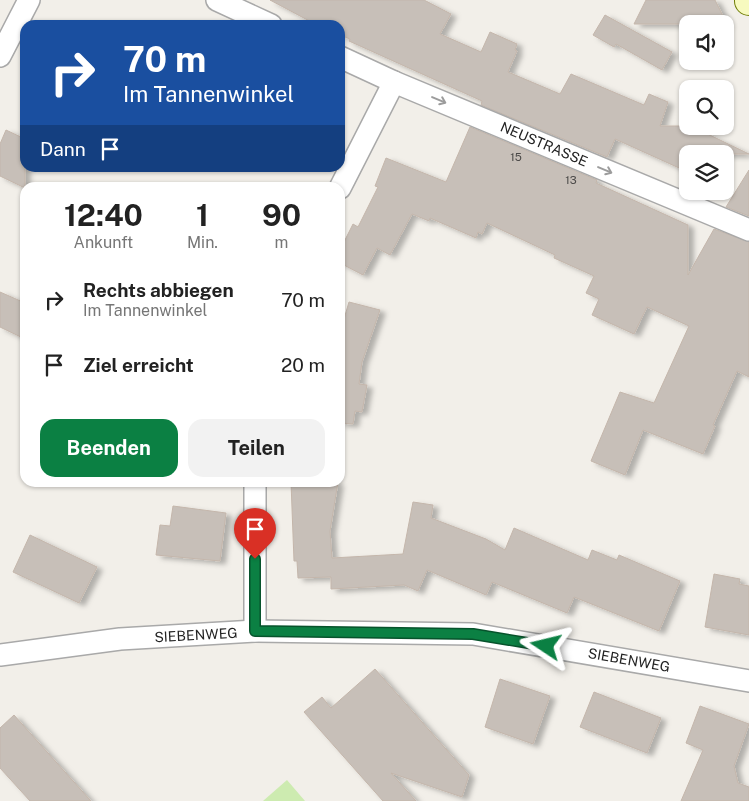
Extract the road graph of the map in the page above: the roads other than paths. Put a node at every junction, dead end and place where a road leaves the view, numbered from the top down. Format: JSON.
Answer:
{"nodes":[{"id":1,"x":29,"y":0,"type":"edge"},
{"id":2,"x":217,"y":0,"type":"edge"},
{"id":3,"x":260,"y":20,"type":"edge"},
{"id":4,"x":0,"y":56,"type":"edge"},
{"id":5,"x":345,"y":59,"type":"edge"},
{"id":6,"x":394,"y":82,"type":"junction"},
{"id":7,"x":343,"y":182,"type":"edge"},
{"id":8,"x":749,"y":230,"type":"edge"},
{"id":9,"x":255,"y":487,"type":"edge"},
{"id":10,"x":255,"y":631,"type":"junction"},
{"id":11,"x":0,"y":655,"type":"edge"},
{"id":12,"x":749,"y":681,"type":"edge"}],
"edges":[{"from":1,"to":4,"type":"street"},
{"from":2,"to":3,"type":"street"},
{"from":5,"to":6,"type":"street","name":"NEUSTRASSE"},
{"from":6,"to":7,"type":"street"},
{"from":6,"to":8,"type":"street","name":"NEUSTRASSE","one_way":true},
{"from":9,"to":10,"type":"street"},
{"from":10,"to":11,"type":"street","name":"SIEBENWEG"},
{"from":10,"to":12,"type":"street","name":"SIEBENWEG"}]}
